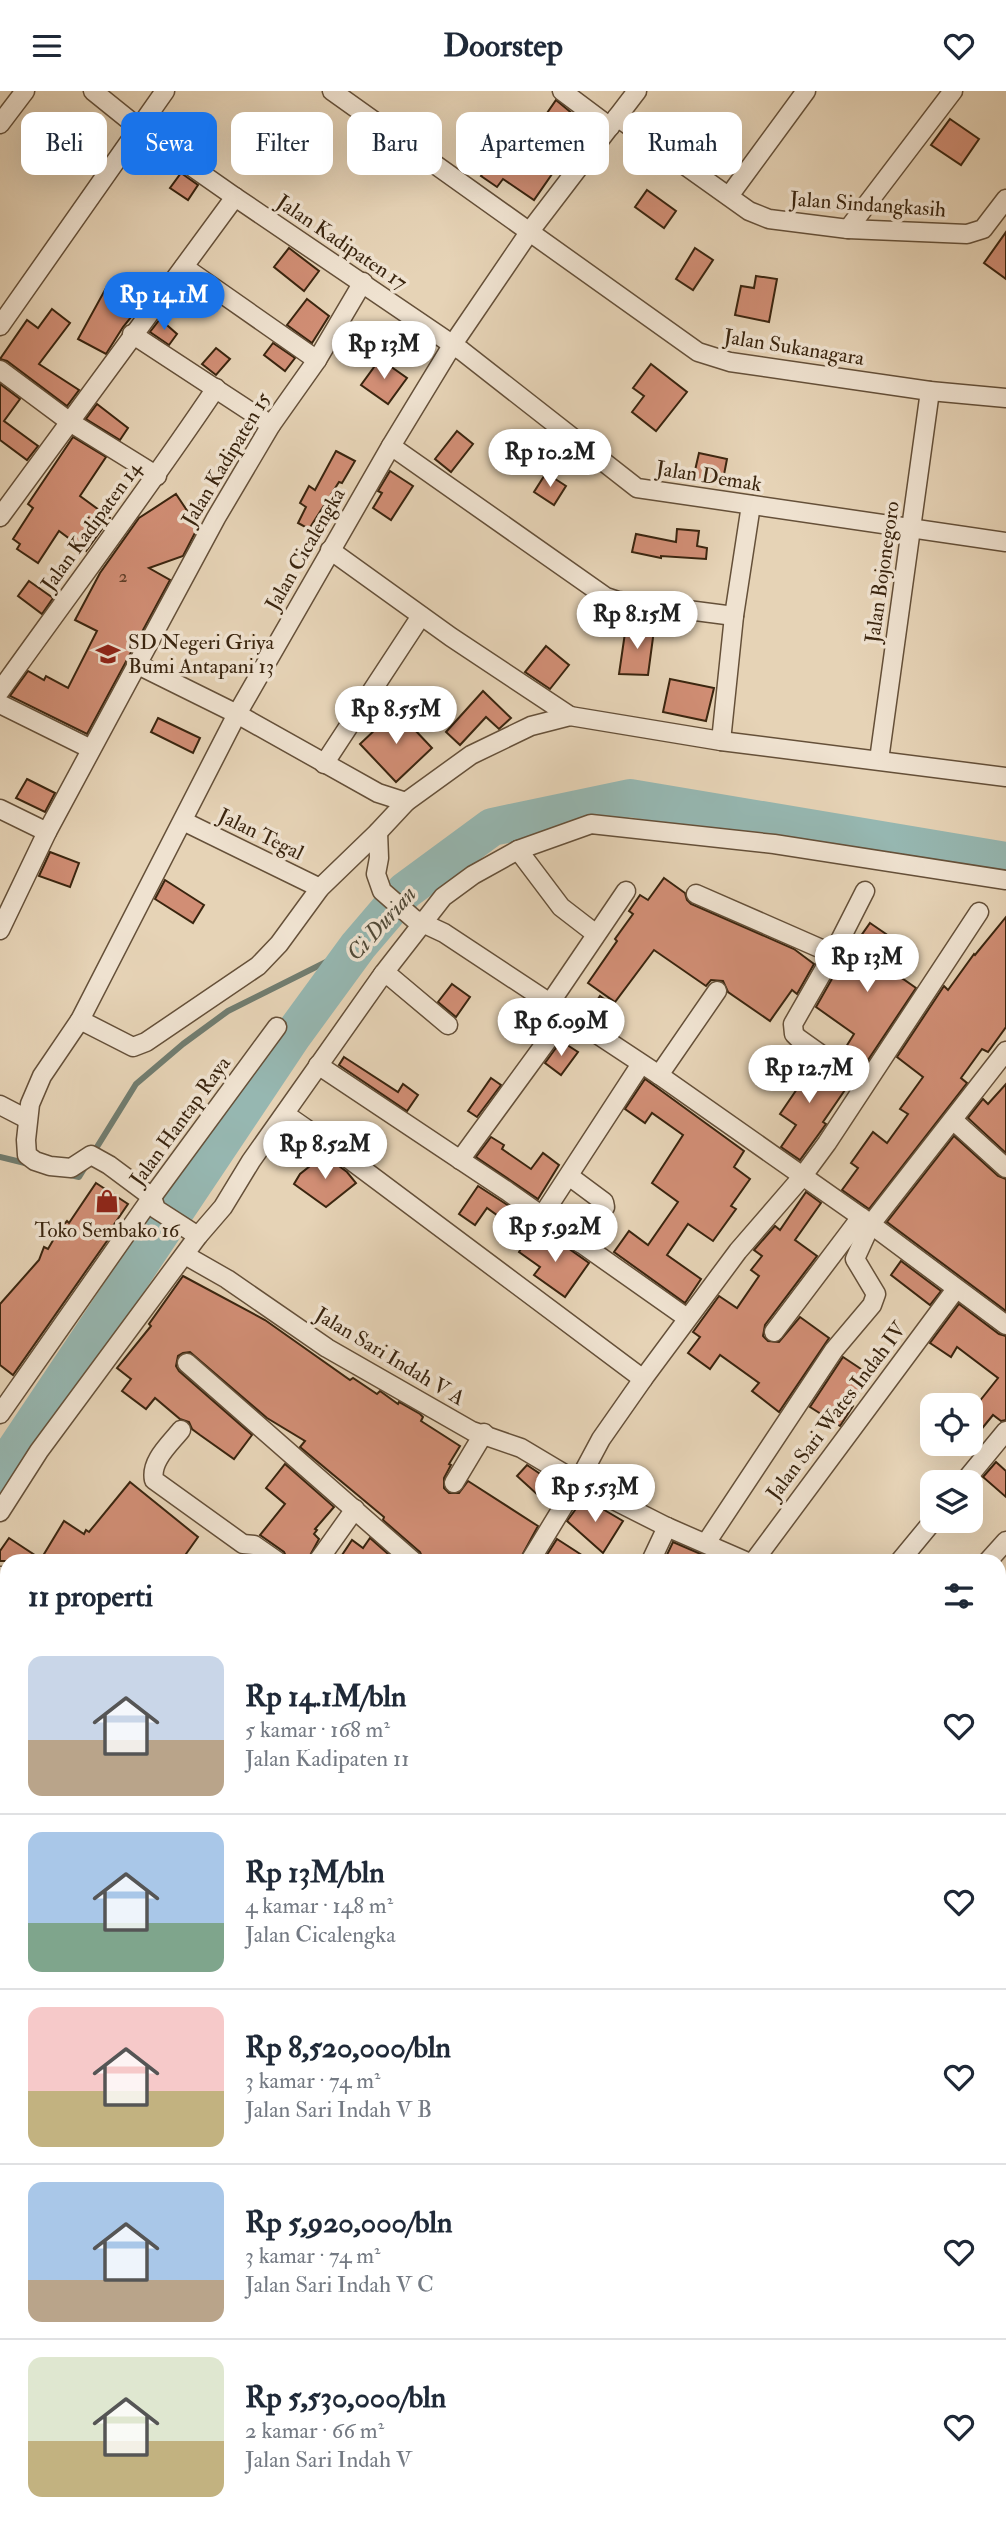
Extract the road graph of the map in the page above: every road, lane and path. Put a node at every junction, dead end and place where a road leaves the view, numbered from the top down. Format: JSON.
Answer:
{"nodes":[{"id":1,"x":25,"y":91,"type":"edge"},
{"id":2,"x":93,"y":91,"type":"edge"},
{"id":3,"x":165,"y":91,"type":"edge"},
{"id":4,"x":332,"y":91,"type":"edge"},
{"id":5,"x":562,"y":91,"type":"edge"},
{"id":6,"x":637,"y":91,"type":"edge"},
{"id":7,"x":806,"y":91,"type":"edge"},
{"id":8,"x":953,"y":91,"type":"edge"},
{"id":9,"x":150,"y":112,"type":"edge"},
{"id":10,"x":121,"y":114,"type":"edge"},
{"id":11,"x":613,"y":122,"type":"junction"},
{"id":12,"x":0,"y":124,"type":"edge"},
{"id":13,"x":121,"y":154,"type":"edge"},
{"id":14,"x":204,"y":175,"type":"edge"},
{"id":15,"x":729,"y":196,"type":"junction"},
{"id":16,"x":235,"y":197,"type":"junction"},
{"id":17,"x":1006,"y":199,"type":"edge"},
{"id":18,"x":848,"y":229,"type":"junction"},
{"id":19,"x":530,"y":231,"type":"junction"},
{"id":20,"x":184,"y":267,"type":"junction"},
{"id":21,"x":363,"y":282,"type":"junction"},
{"id":22,"x":0,"y":326,"type":"edge"},
{"id":23,"x":132,"y":334,"type":"junction"},
{"id":24,"x":453,"y":344,"type":"junction"},
{"id":25,"x":317,"y":360,"type":"junction"},
{"id":26,"x":0,"y":370,"type":"edge"},
{"id":27,"x":216,"y":388,"type":"junction"},
{"id":28,"x":930,"y":391,"type":"junction"},
{"id":29,"x":1006,"y":398,"type":"edge"},
{"id":30,"x":70,"y":422,"type":"junction"},
{"id":31,"x":271,"y":425,"type":"junction"},
{"id":32,"x":391,"y":446,"type":"junction"},
{"id":33,"x":157,"y":476,"type":"junction"},
{"id":34,"x":751,"y":505,"type":"junction"},
{"id":35,"x":0,"y":517,"type":"edge"},
{"id":36,"x":911,"y":529,"type":"junction"},
{"id":37,"x":1006,"y":542,"type":"edge"},
{"id":38,"x":330,"y":550,"type":"junction"},
{"id":39,"x":421,"y":616,"type":"junction"},
{"id":40,"x":734,"y":616,"type":"junction"},
{"id":41,"x":136,"y":664,"type":"junction"},
{"id":42,"x":0,"y":691,"type":"edge"},
{"id":43,"x":0,"y":705,"type":"edge"},
{"id":44,"x":237,"y":714,"type":"junction"},
{"id":45,"x":570,"y":716,"type":"junction"},
{"id":46,"x":720,"y":741,"type":"junction"},
{"id":47,"x":91,"y":749,"type":"junction"},
{"id":48,"x":878,"y":760,"type":"junction"},
{"id":49,"x":324,"y":764,"type":"junction"},
{"id":50,"x":1006,"y":777,"type":"edge"},
{"id":51,"x":406,"y":802,"type":"junction"},
{"id":52,"x":0,"y":809,"type":"edge"},
{"id":53,"x":183,"y":821,"type":"junction"},
{"id":54,"x":47,"y":832,"type":"junction"},
{"id":55,"x":379,"y":832,"type":"junction"},
{"id":56,"x":518,"y":849,"type":"junction"},
{"id":57,"x":1006,"y":880,"type":"edge"},
{"id":58,"x":320,"y":888,"type":"junction"},
{"id":59,"x":626,"y":891,"type":"dead end"},
{"id":60,"x":865,"y":891,"type":"dead end"},
{"id":61,"x":696,"y":894,"type":"dead end"},
{"id":62,"x":979,"y":912,"type":"dead end"},
{"id":63,"x":3,"y":919,"type":"edge"},
{"id":64,"x":418,"y":921,"type":"junction"},
{"id":65,"x":596,"y":934,"type":"junction"},
{"id":66,"x":833,"y":954,"type":"junction"},
{"id":67,"x":383,"y":974,"type":"junction"},
{"id":68,"x":717,"y":991,"type":"dead end"},
{"id":69,"x":550,"y":1003,"type":"junction"},
{"id":70,"x":566,"y":1015,"type":"junction"},
{"id":71,"x":80,"y":1020,"type":"junction"},
{"id":72,"x":448,"y":1025,"type":"dead end"},
{"id":73,"x":277,"y":1027,"type":"dead end"},
{"id":74,"x":1006,"y":1051,"type":"edge"},
{"id":75,"x":641,"y":1064,"type":"junction"},
{"id":76,"x":318,"y":1065,"type":"junction"},
{"id":77,"x":659,"y":1075,"type":"junction"},
{"id":78,"x":864,"y":1085,"type":"junction"},
{"id":79,"x":0,"y":1105,"type":"edge"},
{"id":80,"x":285,"y":1114,"type":"junction"},
{"id":81,"x":27,"y":1119,"type":"junction"},
{"id":82,"x":953,"y":1120,"type":"junction"},
{"id":83,"x":460,"y":1160,"type":"junction"},
{"id":84,"x":1006,"y":1168,"type":"edge"},
{"id":85,"x":569,"y":1175,"type":"junction"},
{"id":86,"x":802,"y":1177,"type":"junction"},
{"id":87,"x":154,"y":1203,"type":"junction"},
{"id":88,"x":542,"y":1216,"type":"junction"},
{"id":89,"x":866,"y":1221,"type":"junction"},
{"id":90,"x":193,"y":1234,"type":"junction"},
{"id":91,"x":580,"y":1243,"type":"junction"},
{"id":92,"x":185,"y":1255,"type":"junction"},
{"id":93,"x":956,"y":1289,"type":"junction"},
{"id":94,"x":687,"y":1318,"type":"junction"},
{"id":95,"x":1006,"y":1325,"type":"edge"},
{"id":96,"x":774,"y":1332,"type":"dead end"},
{"id":97,"x":187,"y":1363,"type":"dead end"},
{"id":98,"x":643,"y":1380,"type":"junction"},
{"id":99,"x":0,"y":1414,"type":"edge"},
{"id":100,"x":181,"y":1430,"type":"dead end"},
{"id":101,"x":1006,"y":1431,"type":"edge"},
{"id":102,"x":484,"y":1433,"type":"junction"},
{"id":103,"x":974,"y":1470,"type":"edge"},
{"id":104,"x":578,"y":1482,"type":"junction"},
{"id":105,"x":454,"y":1483,"type":"dead end"},
{"id":106,"x":355,"y":1509,"type":"junction"},
{"id":107,"x":0,"y":1512,"type":"edge"},
{"id":108,"x":667,"y":1527,"type":"junction"},
{"id":109,"x":923,"y":1533,"type":"edge"},
{"id":110,"x":706,"y":1543,"type":"junction"},
{"id":111,"x":267,"y":1554,"type":"edge"},
{"id":112,"x":323,"y":1554,"type":"edge"},
{"id":113,"x":404,"y":1554,"type":"edge"},
{"id":114,"x":534,"y":1554,"type":"edge"},
{"id":115,"x":654,"y":1554,"type":"edge"},
{"id":116,"x":730,"y":1554,"type":"edge"},
{"id":117,"x":759,"y":1554,"type":"edge"},
{"id":118,"x":906,"y":1554,"type":"edge"}],
"edges":[{"from":1,"to":12,"type":"street"},
{"from":2,"to":10,"type":"street","name":"Jalan Kadipaten 17"},
{"from":3,"to":9,"type":"street"},
{"from":4,"to":19,"type":"street","name":"Jalan Sukanagara"},
{"from":5,"to":11,"type":"street","name":"Jalan Sindangkasih"},
{"from":6,"to":11,"type":"street","name":"Jalan Cicalengka"},
{"from":7,"to":15,"type":"street"},
{"from":8,"to":18,"type":"street"},
{"from":11,"to":15,"type":"street","name":"Jalan Sindangkasih"},
{"from":11,"to":19,"type":"street","name":"Jalan Cicalengka"},
{"from":13,"to":22,"type":"street"},
{"from":14,"to":16,"type":"street","name":"Jalan Kadipaten 17"},
{"from":15,"to":18,"type":"street","name":"Jalan Sindangkasih"},
{"from":16,"to":20,"type":"street"},
{"from":16,"to":21,"type":"street","name":"Jalan Kadipaten 17"},
{"from":17,"to":18,"type":"street","name":"Jalan Sindangkasih"},
{"from":19,"to":24,"type":"street","name":"Jalan Cicalengka"},
{"from":19,"to":28,"type":"street","name":"Jalan Sukanagara"},
{"from":20,"to":23,"type":"street"},
{"from":20,"to":25,"type":"street"},
{"from":21,"to":24,"type":"street","name":"Jalan Kadipaten 17"},
{"from":21,"to":25,"type":"street","name":"Jalan Kadipaten 15"},
{"from":23,"to":27,"type":"street"},
{"from":23,"to":30,"type":"street"},
{"from":24,"to":32,"type":"street","name":"Jalan Cicalengka"},
{"from":24,"to":34,"type":"street","name":"Jalan Demak"},
{"from":25,"to":31,"type":"street","name":"Jalan Kadipaten 15"},
{"from":26,"to":30,"type":"street"},
{"from":27,"to":31,"type":"street"},
{"from":27,"to":33,"type":"street","name":"Jalan Kadipaten 14"},
{"from":28,"to":29,"type":"street","name":"Jalan Sukanagara"},
{"from":28,"to":36,"type":"street","name":"Jalan Bojonegoro"},
{"from":30,"to":33,"type":"street"},
{"from":30,"to":35,"type":"street"},
{"from":31,"to":41,"type":"street","name":"Jalan Kadipaten 15"},
{"from":32,"to":38,"type":"street","name":"Jalan Cicalengka"},
{"from":32,"to":40,"type":"street"},
{"from":33,"to":42,"type":"street","name":"Jalan Kadipaten 14"},
{"from":34,"to":36,"type":"street","name":"Jalan Demak"},
{"from":34,"to":40,"type":"street"},
{"from":36,"to":37,"type":"street","name":"Jalan Demak"},
{"from":36,"to":48,"type":"street","name":"Jalan Bojonegoro"},
{"from":38,"to":39,"type":"street"},
{"from":38,"to":44,"type":"street","name":"Jalan Cicalengka"},
{"from":39,"to":45,"type":"street"},
{"from":39,"to":49,"type":"street"},
{"from":40,"to":46,"type":"street"},
{"from":41,"to":44,"type":"street"},
{"from":41,"to":47,"type":"street","name":"Jalan Kadipaten 15"},
{"from":43,"to":47,"type":"street"},
{"from":44,"to":49,"type":"street"},
{"from":44,"to":53,"type":"street","name":"Jalan Cicalengka"},
{"from":45,"to":46,"type":"street"},
{"from":45,"to":51,"type":"street"},
{"from":46,"to":48,"type":"street"},
{"from":47,"to":54,"type":"street","name":"Jalan Kadipaten 15"},
{"from":48,"to":50,"type":"street"},
{"from":49,"to":51,"type":"street"},
{"from":51,"to":55,"type":"street"},
{"from":52,"to":54,"type":"street"},
{"from":53,"to":58,"type":"street","name":"Jalan Tegal"},
{"from":53,"to":71,"type":"street","name":"Jalan Cicalengka"},
{"from":54,"to":63,"type":"street","name":"Jalan Kadipaten 15"},
{"from":55,"to":58,"type":"street"},
{"from":55,"to":64,"type":"street"},
{"from":56,"to":57,"type":"street"},
{"from":56,"to":64,"type":"street"},
{"from":56,"to":65,"type":"street"},
{"from":58,"to":71,"type":"street"},
{"from":59,"to":65,"type":"street"},
{"from":60,"to":66,"type":"street"},
{"from":61,"to":66,"type":"street"},
{"from":62,"to":78,"type":"street"},
{"from":64,"to":67,"type":"street"},
{"from":64,"to":69,"type":"street"},
{"from":65,"to":69,"type":"street"},
{"from":66,"to":78,"type":"street"},
{"from":67,"to":72,"type":"street"},
{"from":67,"to":76,"type":"street"},
{"from":68,"to":77,"type":"street"},
{"from":69,"to":70,"type":"street"},
{"from":70,"to":75,"type":"street"},
{"from":70,"to":83,"type":"street"},
{"from":71,"to":81,"type":"street","name":"Jalan Cicalengka"},
{"from":73,"to":87,"type":"street","name":"Jalan Hantap Raya"},
{"from":74,"to":82,"type":"street"},
{"from":75,"to":77,"type":"street"},
{"from":75,"to":85,"type":"street"},
{"from":76,"to":80,"type":"street"},
{"from":76,"to":83,"type":"street"},
{"from":77,"to":86,"type":"street"},
{"from":78,"to":86,"type":"street"},
{"from":79,"to":81,"type":"street"},
{"from":80,"to":90,"type":"street"},
{"from":80,"to":98,"type":"street"},
{"from":81,"to":87,"type":"street","name":"Jalan Cicalengka"},
{"from":82,"to":84,"type":"street"},
{"from":82,"to":89,"type":"street"},
{"from":83,"to":88,"type":"street"},
{"from":85,"to":88,"type":"street"},
{"from":85,"to":91,"type":"street"},
{"from":86,"to":89,"type":"street"},
{"from":86,"to":94,"type":"street"},
{"from":87,"to":90,"type":"street","name":"Jalan Cicalengka"},
{"from":87,"to":99,"type":"street","name":"Jalan Hantap Raya"},
{"from":88,"to":91,"type":"street"},
{"from":89,"to":93,"type":"street"},
{"from":89,"to":96,"type":"street"},
{"from":89,"to":110,"type":"street"},
{"from":90,"to":92,"type":"street"},
{"from":91,"to":94,"type":"street"},
{"from":92,"to":102,"type":"street","name":"Jalan Sari Indah V A"},
{"from":92,"to":107,"type":"street"},
{"from":93,"to":95,"type":"street"},
{"from":93,"to":117,"type":"street","name":"Jalan Sari Wates Indah IV"},
{"from":94,"to":98,"type":"street"},
{"from":97,"to":106,"type":"street"},
{"from":98,"to":104,"type":"street"},
{"from":100,"to":111,"type":"street"},
{"from":101,"to":103,"type":"street"},
{"from":102,"to":104,"type":"street","name":"Jalan Sari Indah V A"},
{"from":102,"to":105,"type":"street"},
{"from":104,"to":108,"type":"street","name":"Jalan Sari Indah V A"},
{"from":104,"to":114,"type":"street"},
{"from":106,"to":112,"type":"street"},
{"from":106,"to":113,"type":"street"},
{"from":108,"to":110,"type":"street","name":"Jalan Sari Indah V A"},
{"from":108,"to":115,"type":"street"},
{"from":109,"to":118,"type":"street"},
{"from":110,"to":116,"type":"street","name":"Jalan Sari Indah V A"}]}
